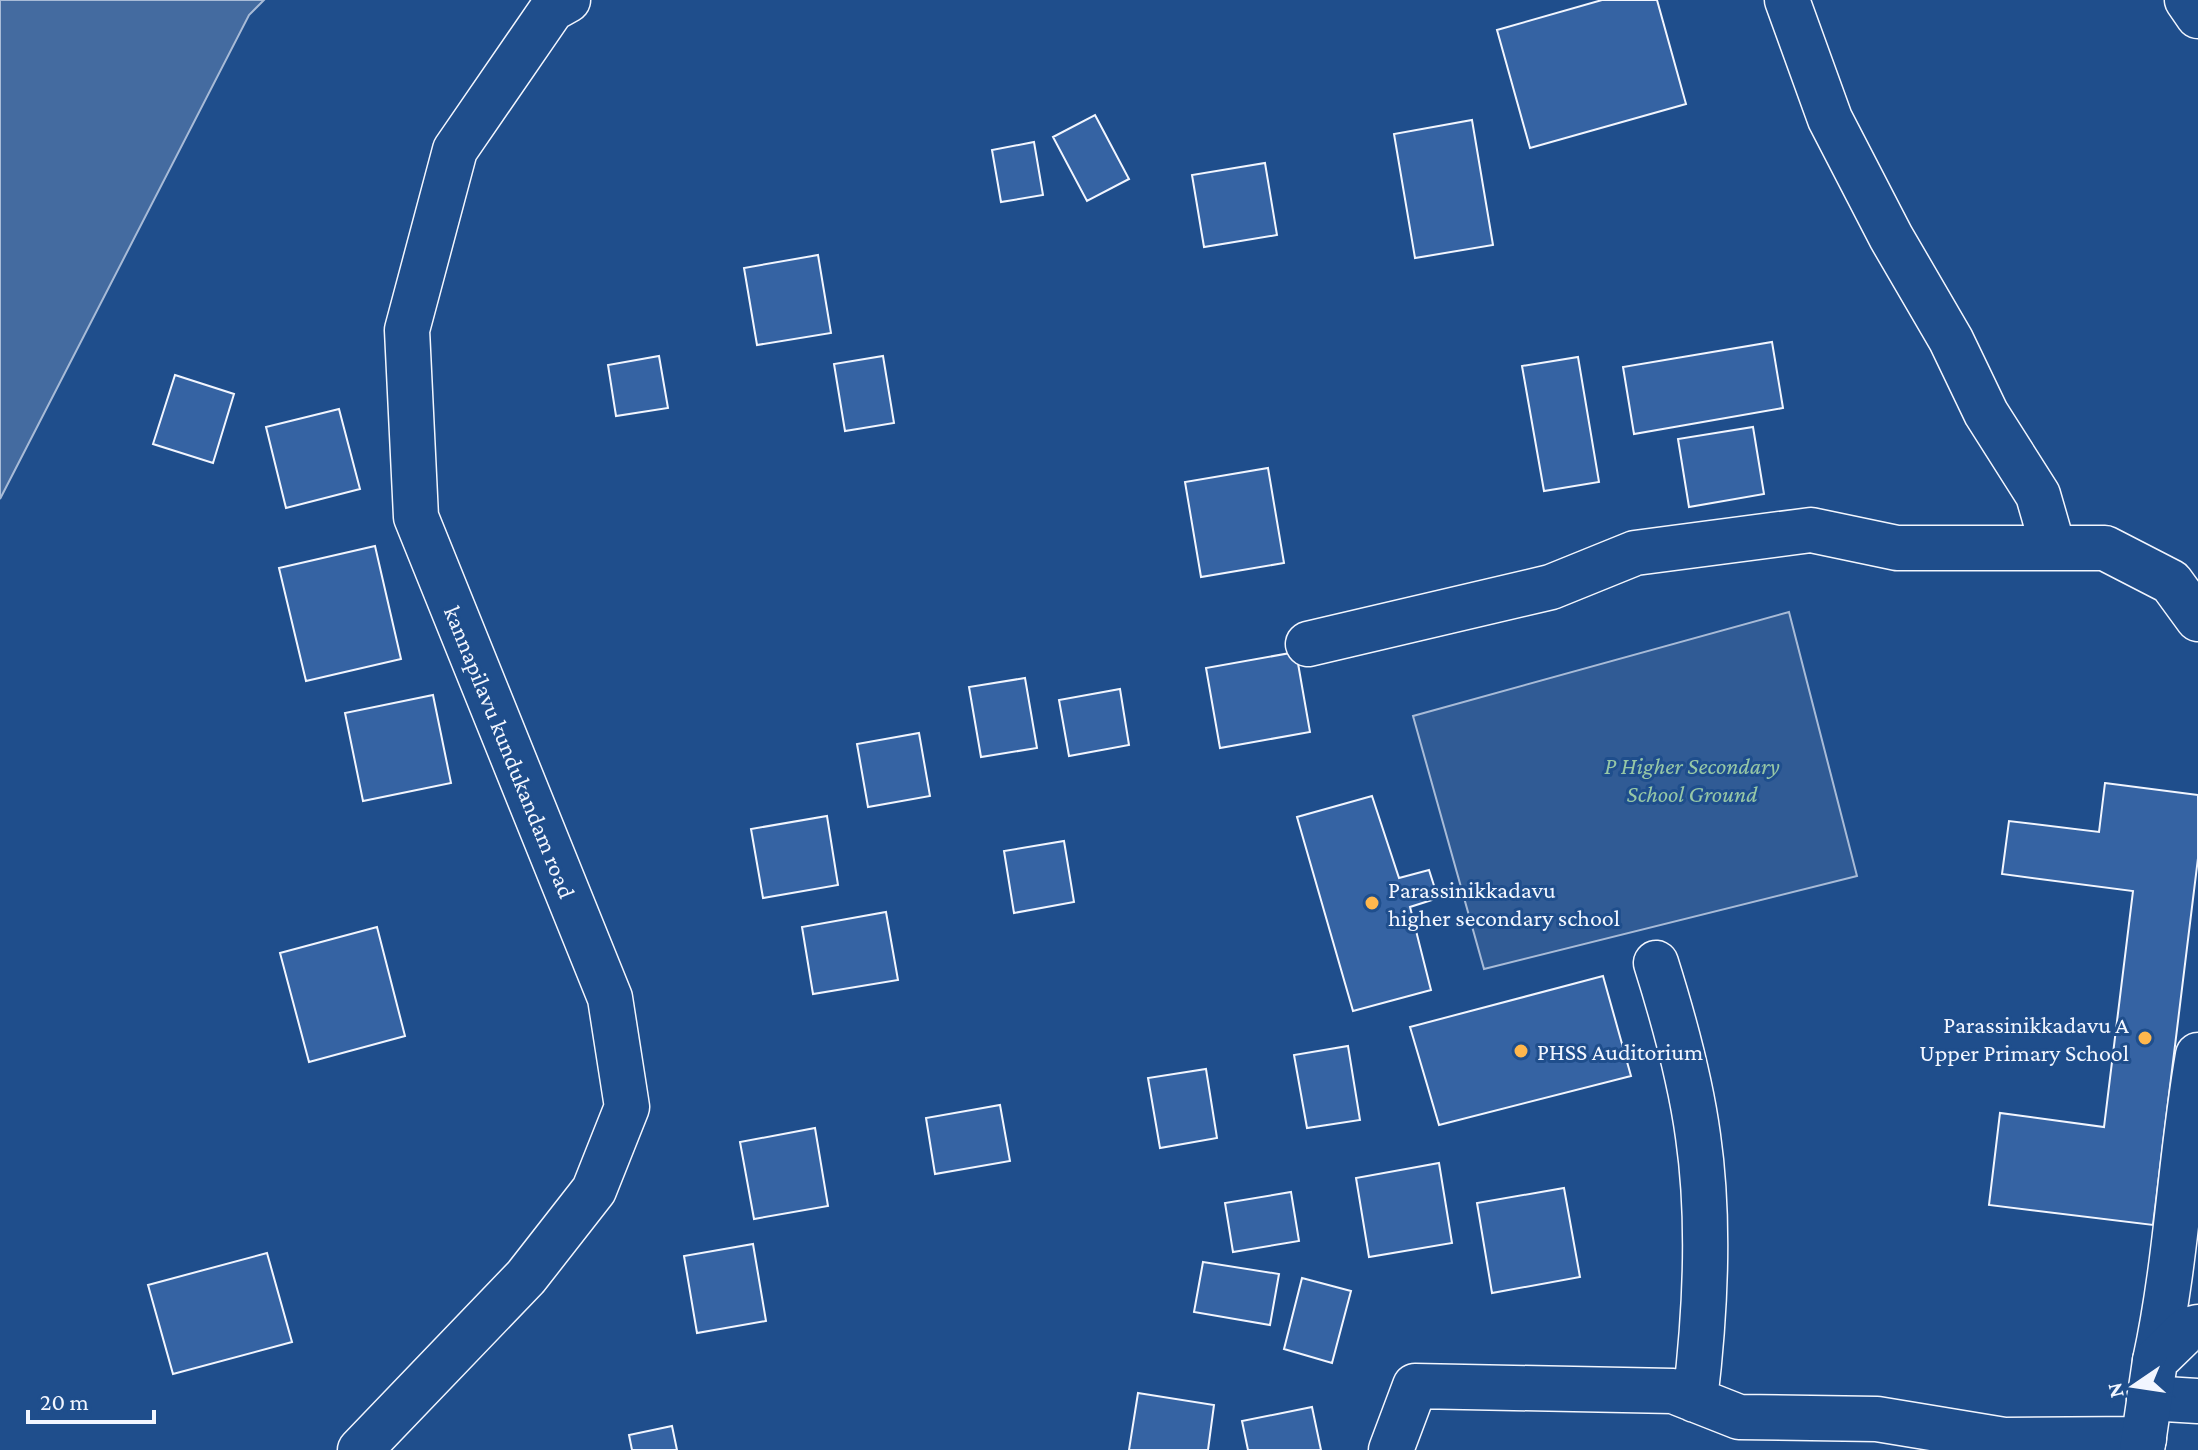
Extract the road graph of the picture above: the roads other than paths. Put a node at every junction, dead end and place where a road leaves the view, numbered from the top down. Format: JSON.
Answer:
{"nodes":[{"id":1,"x":568,"y":0,"type":"edge"},
{"id":2,"x":1787,"y":0,"type":"edge"},
{"id":3,"x":2187,"y":0,"type":"edge"},
{"id":4,"x":2198,"y":16,"type":"edge"},
{"id":5,"x":2053,"y":547,"type":"junction"},
{"id":6,"x":2198,"y":619,"type":"edge"},
{"id":7,"x":1308,"y":644,"type":"dead end"},
{"id":8,"x":1656,"y":963,"type":"dead end"},
{"id":9,"x":2198,"y":1055,"type":"edge"},
{"id":10,"x":2198,"y":1327,"type":"edge"},
{"id":11,"x":1695,"y":1400,"type":"junction"},
{"id":12,"x":2198,"y":1401,"type":"edge"},
{"id":13,"x":2147,"y":1412,"type":"edge"},
{"id":14,"x":360,"y":1450,"type":"edge"},
{"id":15,"x":1391,"y":1450,"type":"edge"}],
"edges":[{"from":1,"to":14,"type":"street","name":"kannapilavu kundukandam road"},
{"from":2,"to":5,"type":"street"},
{"from":3,"to":4,"type":"street"},
{"from":5,"to":6,"type":"street"},
{"from":5,"to":7,"type":"street"},
{"from":8,"to":11,"type":"street"},
{"from":9,"to":13,"type":"street"},
{"from":10,"to":13,"type":"street"},
{"from":11,"to":13,"type":"street"},
{"from":11,"to":15,"type":"street"},
{"from":12,"to":13,"type":"street"}]}
